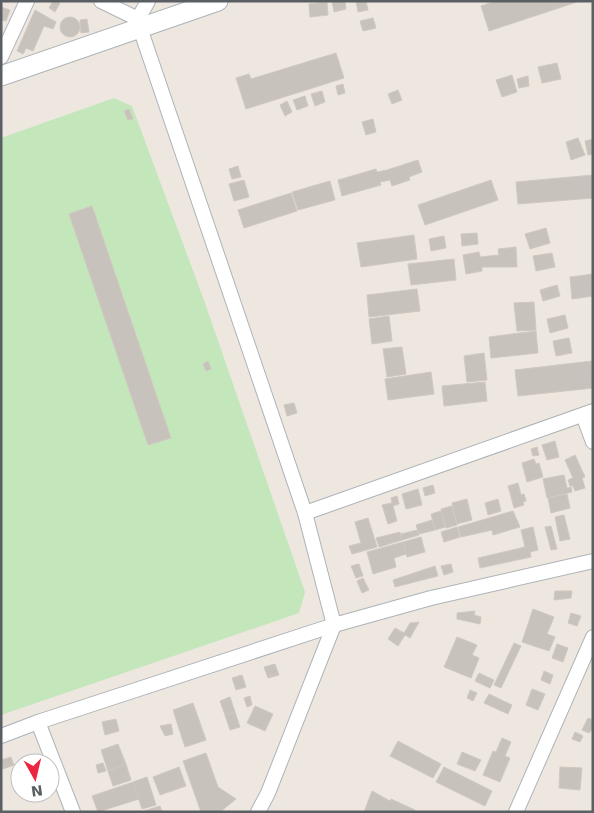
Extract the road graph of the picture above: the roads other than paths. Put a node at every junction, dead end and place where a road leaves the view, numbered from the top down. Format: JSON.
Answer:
{"nodes":[{"id":1,"x":27,"y":1,"type":"edge"},
{"id":2,"x":101,"y":1,"type":"edge"},
{"id":3,"x":148,"y":1,"type":"edge"},
{"id":4,"x":218,"y":1,"type":"edge"},
{"id":5,"x":139,"y":23,"type":"junction"},
{"id":6,"x":1,"y":57,"type":"edge"},
{"id":7,"x":1,"y":76,"type":"edge"},
{"id":8,"x":588,"y":413,"type":"edge"},
{"id":9,"x":593,"y":442,"type":"edge"},
{"id":10,"x":305,"y":513,"type":"junction"},
{"id":11,"x":593,"y":561,"type":"edge"},
{"id":12,"x":334,"y":625,"type":"junction"},
{"id":13,"x":593,"y":637,"type":"edge"},
{"id":14,"x":38,"y":722,"type":"junction"},
{"id":15,"x":1,"y":736,"type":"edge"},
{"id":16,"x":519,"y":809,"type":"edge"},
{"id":17,"x":73,"y":812,"type":"edge"},
{"id":18,"x":258,"y":812,"type":"edge"}],
"edges":[{"from":1,"to":6,"type":"street"},
{"from":2,"to":5,"type":"street"},
{"from":3,"to":5,"type":"street"},
{"from":4,"to":5,"type":"street"},
{"from":5,"to":7,"type":"street"},
{"from":5,"to":10,"type":"street"},
{"from":8,"to":9,"type":"street"},
{"from":8,"to":10,"type":"street"},
{"from":10,"to":12,"type":"street"},
{"from":11,"to":12,"type":"street"},
{"from":12,"to":14,"type":"street"},
{"from":12,"to":18,"type":"street"},
{"from":13,"to":16,"type":"street"},
{"from":14,"to":15,"type":"street"},
{"from":14,"to":17,"type":"street"}]}
